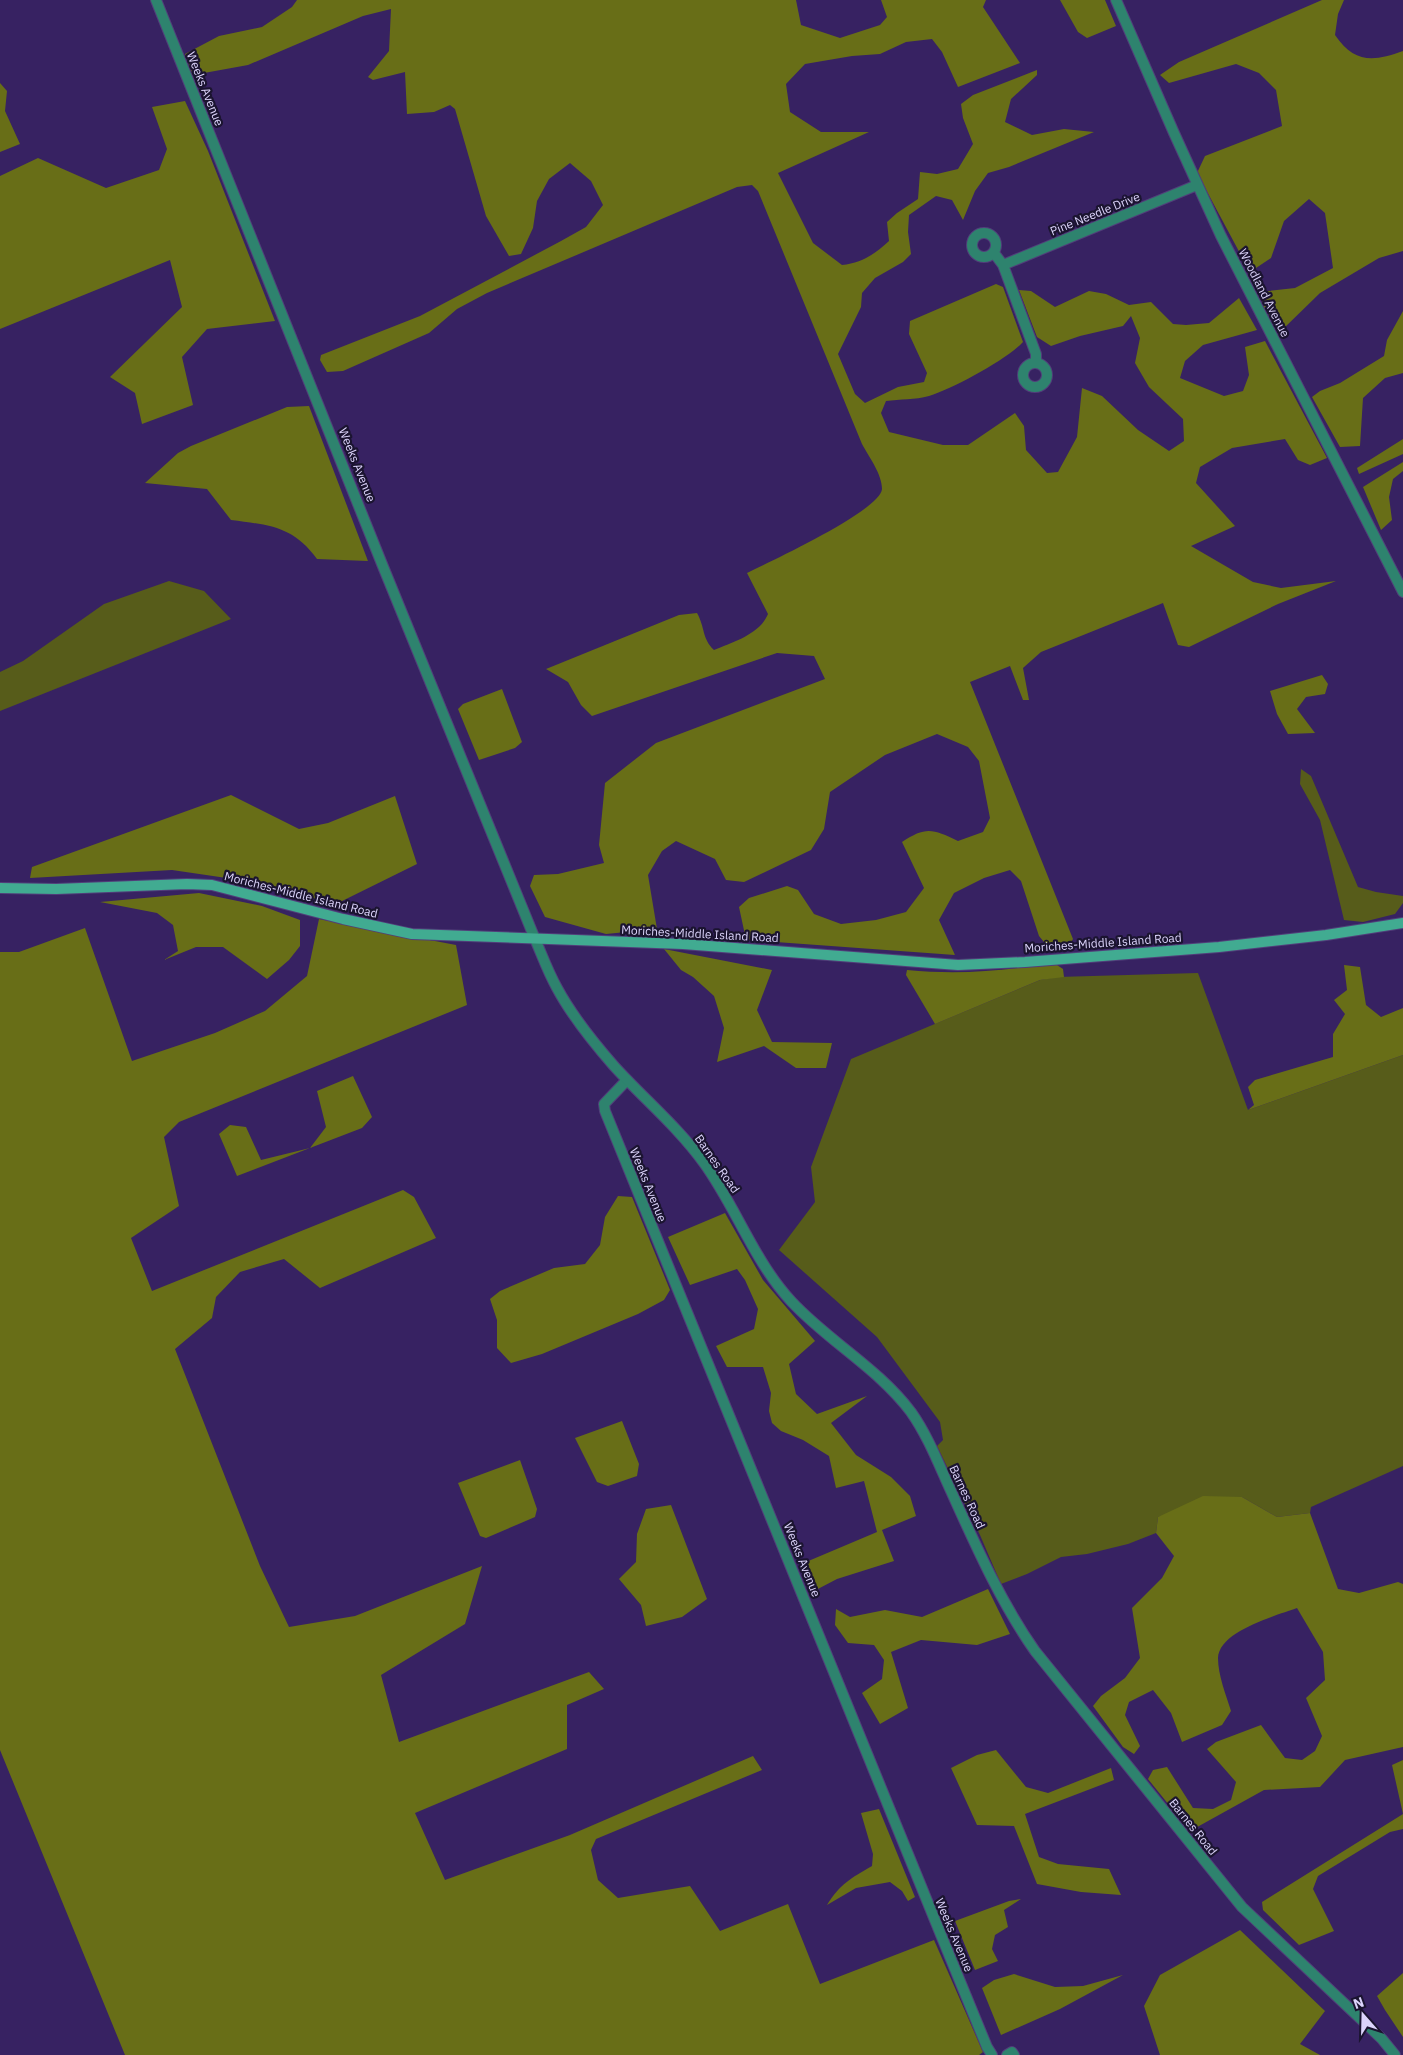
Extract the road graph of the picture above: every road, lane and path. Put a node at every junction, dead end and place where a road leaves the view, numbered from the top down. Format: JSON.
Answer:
{"nodes":[{"id":1,"x":156,"y":0,"type":"edge"},
{"id":2,"x":1116,"y":0,"type":"edge"},
{"id":3,"x":1197,"y":185,"type":"junction"},
{"id":4,"x":994,"y":253,"type":"dead end"},
{"id":5,"x":1003,"y":265,"type":"junction"},
{"id":6,"x":1036,"y":362,"type":"dead end"},
{"id":7,"x":1403,"y":592,"type":"edge"},
{"id":8,"x":0,"y":888,"type":"edge"},
{"id":9,"x":1403,"y":923,"type":"edge"},
{"id":10,"x":535,"y":939,"type":"junction"},
{"id":11,"x":627,"y":1080,"type":"junction"},
{"id":12,"x":1390,"y":2053,"type":"edge"},
{"id":13,"x":992,"y":2055,"type":"edge"},
{"id":14,"x":1007,"y":2055,"type":"edge"},
{"id":15,"x":1014,"y":2055,"type":"edge"}],
"edges":[{"from":1,"to":10,"type":"street","name":"Weeks Avenue"},
{"from":2,"to":3,"type":"street","name":"Woodland Avenue"},
{"from":3,"to":5,"type":"street","name":"Pine Needle Drive"},
{"from":3,"to":7,"type":"street","name":"Woodland Avenue"},
{"from":4,"to":5,"type":"street"},
{"from":5,"to":6,"type":"street"},
{"from":8,"to":10,"type":"main road","name":"Moriches-Middle Island Road"},
{"from":9,"to":10,"type":"main road","name":"Moriches-Middle Island Road"},
{"from":10,"to":11,"type":"street","name":"Barnes Road"},
{"from":11,"to":12,"type":"street","name":"Barnes Road"},
{"from":11,"to":13,"type":"street","name":"Weeks Avenue"},
{"from":14,"to":15,"type":"street"}]}
